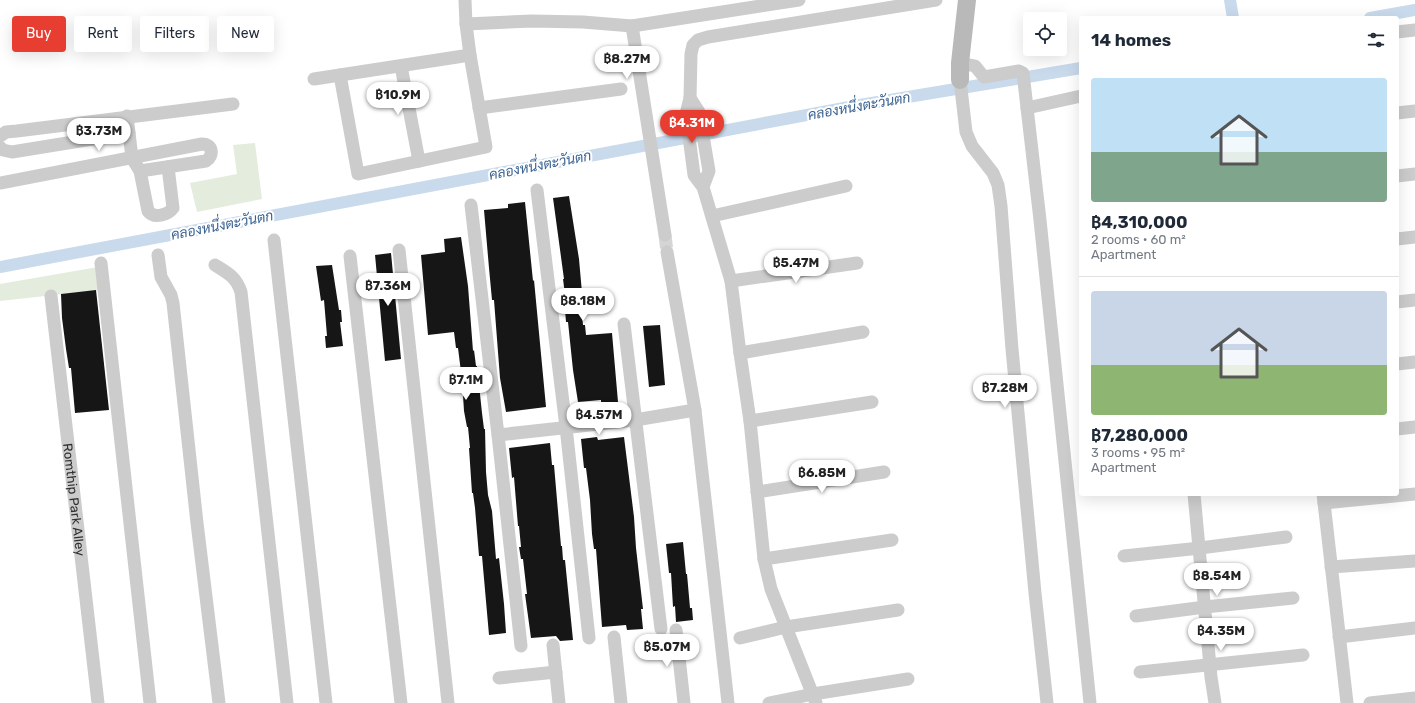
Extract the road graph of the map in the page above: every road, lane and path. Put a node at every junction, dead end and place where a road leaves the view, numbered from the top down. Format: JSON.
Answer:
{"nodes":[{"id":1,"x":465,"y":0,"type":"edge"},
{"id":2,"x":799,"y":0,"type":"edge"},
{"id":3,"x":936,"y":0,"type":"edge"},
{"id":4,"x":967,"y":0,"type":"edge"},
{"id":5,"x":466,"y":24,"type":"junction"},
{"id":6,"x":632,"y":26,"type":"junction"},
{"id":7,"x":1415,"y":30,"type":"edge"},
{"id":8,"x":1399,"y":32,"type":"edge"},
{"id":9,"x":470,"y":55,"type":"junction"},
{"id":10,"x":401,"y":66,"type":"junction"},
{"id":11,"x":960,"y":72,"type":"junction"},
{"id":12,"x":340,"y":75,"type":"junction"},
{"id":13,"x":314,"y":80,"type":"dead end"},
{"id":14,"x":621,"y":89,"type":"dead end"},
{"id":15,"x":1079,"y":96,"type":"edge"},
{"id":16,"x":690,"y":98,"type":"junction"},
{"id":17,"x":233,"y":104,"type":"dead end"},
{"id":18,"x":1027,"y":105,"type":"junction"},
{"id":19,"x":479,"y":108,"type":"junction"},
{"id":20,"x":1415,"y":111,"type":"edge"},
{"id":21,"x":1399,"y":113,"type":"edge"},
{"id":22,"x":127,"y":116,"type":"junction"},
{"id":23,"x":129,"y":133,"type":"junction"},
{"id":24,"x":0,"y":136,"type":"edge"},
{"id":25,"x":0,"y":147,"type":"edge"},
{"id":26,"x":132,"y":158,"type":"junction"},
{"id":27,"x":419,"y":161,"type":"junction"},
{"id":28,"x":168,"y":167,"type":"junction"},
{"id":29,"x":140,"y":171,"type":"junction"},
{"id":30,"x":1415,"y":174,"type":"edge"},
{"id":31,"x":1399,"y":176,"type":"edge"},
{"id":32,"x":0,"y":183,"type":"edge"},
{"id":33,"x":704,"y":186,"type":"junction"},
{"id":34,"x":846,"y":186,"type":"dead end"},
{"id":35,"x":538,"y":190,"type":"dead end"},
{"id":36,"x":471,"y":205,"type":"dead end"},
{"id":37,"x":712,"y":216,"type":"junction"},
{"id":38,"x":665,"y":236,"type":"tunnel mouth"},
{"id":39,"x":1415,"y":236,"type":"edge"},
{"id":40,"x":1399,"y":239,"type":"edge"},
{"id":41,"x":274,"y":240,"type":"dead end"},
{"id":42,"x":399,"y":250,"type":"dead end"},
{"id":43,"x":667,"y":252,"type":"tunnel mouth"},
{"id":44,"x":158,"y":255,"type":"dead end"},
{"id":45,"x":350,"y":256,"type":"dead end"},
{"id":46,"x":857,"y":262,"type":"dead end"},
{"id":47,"x":101,"y":264,"type":"dead end"},
{"id":48,"x":215,"y":265,"type":"dead end"},
{"id":49,"x":731,"y":281,"type":"junction"},
{"id":50,"x":51,"y":296,"type":"dead end"},
{"id":51,"x":1415,"y":300,"type":"edge"},
{"id":52,"x":1399,"y":302,"type":"edge"},
{"id":53,"x":624,"y":324,"type":"dead end"},
{"id":54,"x":862,"y":332,"type":"dead end"},
{"id":55,"x":740,"y":352,"type":"junction"},
{"id":56,"x":1415,"y":362,"type":"edge"},
{"id":57,"x":1399,"y":364,"type":"edge"},
{"id":58,"x":872,"y":402,"type":"dead end"},
{"id":59,"x":695,"y":410,"type":"junction"},
{"id":60,"x":635,"y":420,"type":"junction"},
{"id":61,"x":750,"y":421,"type":"junction"},
{"id":62,"x":1415,"y":427,"type":"edge"},
{"id":63,"x":566,"y":428,"type":"junction"},
{"id":64,"x":1399,"y":430,"type":"edge"},
{"id":65,"x":498,"y":435,"type":"junction"},
{"id":66,"x":884,"y":472,"type":"dead end"},
{"id":67,"x":757,"y":492,"type":"junction"},
{"id":68,"x":1415,"y":494,"type":"edge"},
{"id":69,"x":1399,"y":495,"type":"edge"},
{"id":70,"x":1194,"y":496,"type":"edge"},
{"id":71,"x":1370,"y":496,"type":"edge"},
{"id":72,"x":1324,"y":498,"type":"edge"},
{"id":73,"x":1286,"y":537,"type":"dead end"},
{"id":74,"x":892,"y":540,"type":"dead end"},
{"id":75,"x":1200,"y":548,"type":"junction"},
{"id":76,"x":1124,"y":556,"type":"dead end"},
{"id":77,"x":764,"y":559,"type":"junction"},
{"id":78,"x":1415,"y":561,"type":"edge"},
{"id":79,"x":1331,"y":567,"type":"junction"},
{"id":80,"x":1293,"y":598,"type":"dead end"},
{"id":81,"x":1205,"y":607,"type":"junction"},
{"id":82,"x":898,"y":610,"type":"dead end"},
{"id":83,"x":1136,"y":616,"type":"dead end"},
{"id":84,"x":786,"y":626,"type":"junction"},
{"id":85,"x":661,"y":628,"type":"dead end"},
{"id":86,"x":1415,"y":628,"type":"edge"},
{"id":87,"x":676,"y":630,"type":"dead end"},
{"id":88,"x":614,"y":637,"type":"dead end"},
{"id":89,"x":1339,"y":637,"type":"junction"},
{"id":90,"x":589,"y":638,"type":"dead end"},
{"id":91,"x":740,"y":638,"type":"dead end"},
{"id":92,"x":552,"y":645,"type":"dead end"},
{"id":93,"x":521,"y":646,"type":"dead end"},
{"id":94,"x":1303,"y":655,"type":"dead end"},
{"id":95,"x":1210,"y":666,"type":"junction"},
{"id":96,"x":556,"y":672,"type":"junction"},
{"id":97,"x":1140,"y":672,"type":"dead end"},
{"id":98,"x":499,"y":678,"type":"dead end"},
{"id":99,"x":908,"y":679,"type":"dead end"},
{"id":100,"x":1415,"y":698,"type":"edge"},
{"id":101,"x":815,"y":699,"type":"edge"},
{"id":102,"x":98,"y":703,"type":"edge"},
{"id":103,"x":150,"y":703,"type":"edge"},
{"id":104,"x":219,"y":703,"type":"edge"},
{"id":105,"x":287,"y":703,"type":"edge"},
{"id":106,"x":326,"y":703,"type":"edge"},
{"id":107,"x":401,"y":703,"type":"edge"},
{"id":108,"x":448,"y":703,"type":"edge"},
{"id":109,"x":559,"y":703,"type":"edge"},
{"id":110,"x":621,"y":703,"type":"edge"},
{"id":111,"x":684,"y":703,"type":"edge"},
{"id":112,"x":728,"y":703,"type":"edge"},
{"id":113,"x":769,"y":703,"type":"edge"},
{"id":114,"x":1047,"y":703,"type":"edge"},
{"id":115,"x":1090,"y":703,"type":"edge"},
{"id":116,"x":1215,"y":703,"type":"edge"},
{"id":117,"x":1347,"y":703,"type":"edge"},
{"id":118,"x":1370,"y":703,"type":"edge"}],
"edges":[{"from":1,"to":5,"type":"street"},
{"from":2,"to":6,"type":"street"},
{"from":3,"to":16,"type":"street"},
{"from":4,"to":11,"type":"street"},
{"from":5,"to":6,"type":"street"},
{"from":5,"to":9,"type":"street"},
{"from":6,"to":38,"type":"street"},
{"from":7,"to":8,"type":"street"},
{"from":9,"to":10,"type":"street"},
{"from":9,"to":19,"type":"street"},
{"from":10,"to":12,"type":"street"},
{"from":10,"to":27,"type":"street"},
{"from":11,"to":18,"type":"street"},
{"from":11,"to":114,"type":"street"},
{"from":12,"to":13,"type":"street"},
{"from":12,"to":27,"type":"street"},
{"from":14,"to":19,"type":"street"},
{"from":15,"to":18,"type":"street"},
{"from":16,"to":33,"type":"street"},
{"from":16,"to":33,"type":"street"},
{"from":17,"to":22,"type":"street"},
{"from":18,"to":115,"type":"street"},
{"from":19,"to":27,"type":"street"},
{"from":20,"to":21,"type":"street"},
{"from":22,"to":23,"type":"street"},
{"from":22,"to":24,"type":"street"},
{"from":23,"to":25,"type":"street"},
{"from":23,"to":26,"type":"street"},
{"from":26,"to":28,"type":"street"},
{"from":26,"to":29,"type":"street"},
{"from":26,"to":32,"type":"street"},
{"from":28,"to":29,"type":"street"},
{"from":28,"to":29,"type":"street"},
{"from":30,"to":31,"type":"street"},
{"from":33,"to":37,"type":"street"},
{"from":34,"to":37,"type":"street"},
{"from":35,"to":63,"type":"street"},
{"from":36,"to":65,"type":"street"},
{"from":37,"to":49,"type":"street"},
{"from":39,"to":40,"type":"street"},
{"from":41,"to":106,"type":"street"},
{"from":42,"to":108,"type":"street"},
{"from":43,"to":59,"type":"street"},
{"from":44,"to":104,"type":"street"},
{"from":45,"to":107,"type":"street"},
{"from":46,"to":49,"type":"street"},
{"from":47,"to":103,"type":"street"},
{"from":48,"to":105,"type":"street"},
{"from":49,"to":55,"type":"street"},
{"from":50,"to":102,"type":"street","name":"Romthip Park Alley"},
{"from":51,"to":52,"type":"street"},
{"from":53,"to":60,"type":"street"},
{"from":54,"to":55,"type":"street"},
{"from":55,"to":61,"type":"street"},
{"from":56,"to":57,"type":"street"},
{"from":58,"to":61,"type":"street"},
{"from":59,"to":60,"type":"street"},
{"from":59,"to":112,"type":"street"},
{"from":60,"to":63,"type":"street"},
{"from":60,"to":85,"type":"street"},
{"from":61,"to":67,"type":"street"},
{"from":62,"to":64,"type":"street"},
{"from":63,"to":65,"type":"street"},
{"from":63,"to":90,"type":"street"},
{"from":65,"to":93,"type":"street"},
{"from":66,"to":67,"type":"street"},
{"from":67,"to":77,"type":"street"},
{"from":68,"to":69,"type":"street"},
{"from":70,"to":75,"type":"street"},
{"from":71,"to":72,"type":"street"},
{"from":72,"to":79,"type":"street"},
{"from":73,"to":75,"type":"street"},
{"from":74,"to":77,"type":"street"},
{"from":75,"to":76,"type":"street"},
{"from":75,"to":81,"type":"street"},
{"from":77,"to":84,"type":"street"},
{"from":78,"to":79,"type":"street"},
{"from":79,"to":89,"type":"street"},
{"from":80,"to":81,"type":"street"},
{"from":81,"to":83,"type":"street"},
{"from":81,"to":95,"type":"street"},
{"from":82,"to":84,"type":"street"},
{"from":84,"to":91,"type":"street"},
{"from":84,"to":101,"type":"street"},
{"from":86,"to":89,"type":"street"},
{"from":87,"to":111,"type":"street"},
{"from":88,"to":110,"type":"street"},
{"from":89,"to":117,"type":"street"},
{"from":92,"to":96,"type":"street"},
{"from":94,"to":95,"type":"street"},
{"from":95,"to":97,"type":"street"},
{"from":95,"to":116,"type":"street"},
{"from":96,"to":98,"type":"street"},
{"from":96,"to":109,"type":"street"},
{"from":99,"to":101,"type":"street"},
{"from":100,"to":118,"type":"street"},
{"from":101,"to":113,"type":"street"}]}
